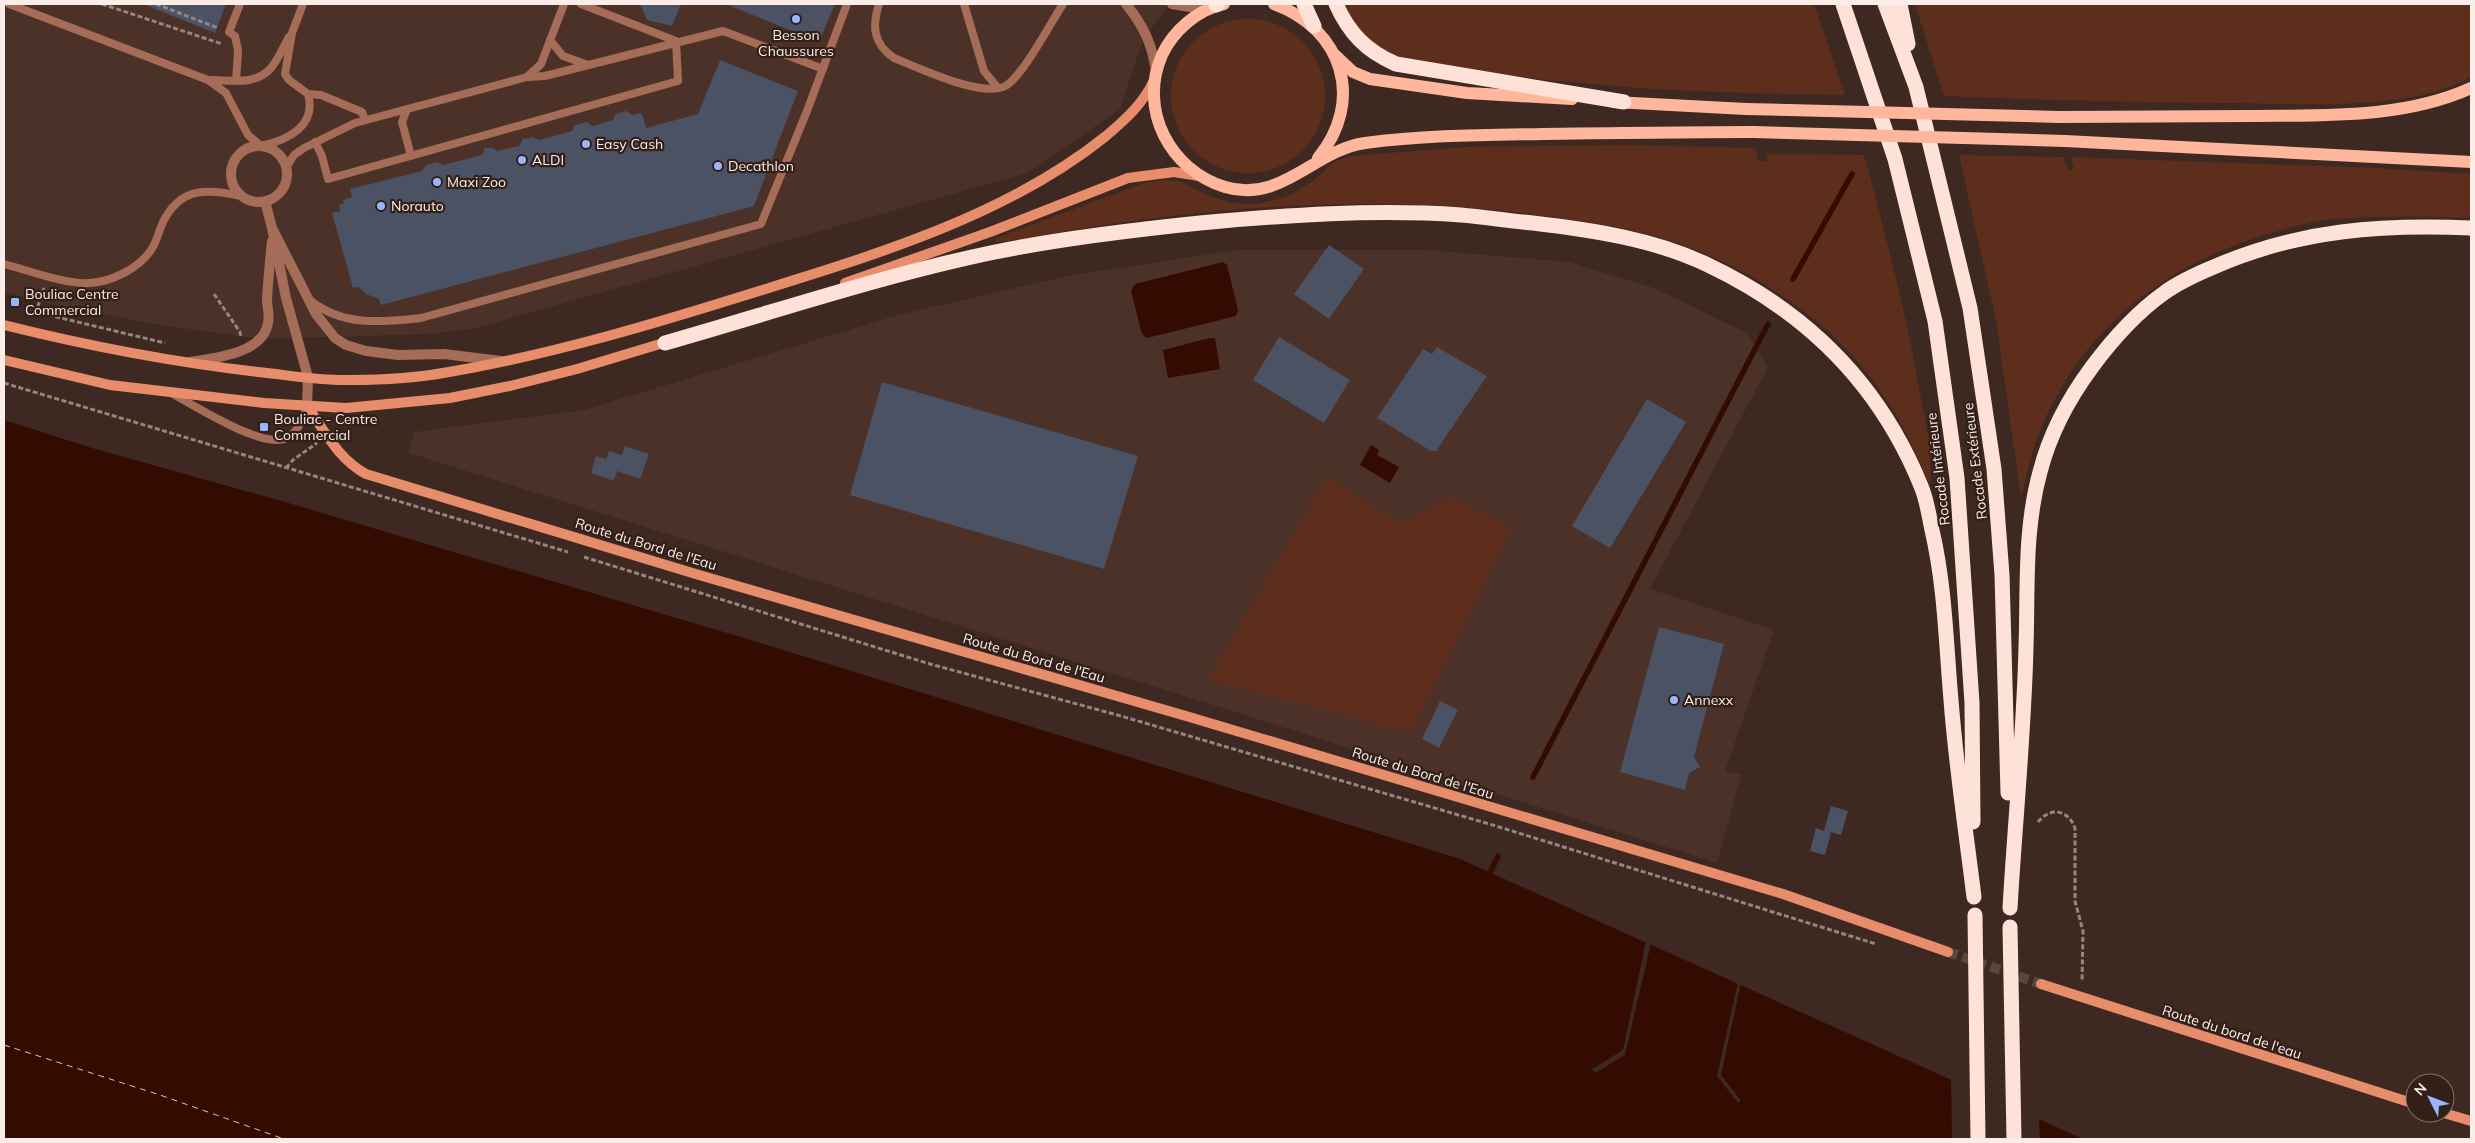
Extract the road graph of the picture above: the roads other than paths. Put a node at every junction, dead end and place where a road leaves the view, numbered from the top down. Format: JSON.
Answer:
{"nodes":[{"id":1,"x":9,"y":4,"type":"edge"},
{"id":2,"x":240,"y":4,"type":"edge"},
{"id":3,"x":303,"y":4,"type":"edge"},
{"id":4,"x":564,"y":4,"type":"edge"},
{"id":5,"x":580,"y":4,"type":"edge"},
{"id":6,"x":846,"y":4,"type":"edge"},
{"id":7,"x":879,"y":4,"type":"edge"},
{"id":8,"x":964,"y":4,"type":"edge"},
{"id":9,"x":1063,"y":4,"type":"edge"},
{"id":10,"x":1126,"y":4,"type":"edge"},
{"id":11,"x":1172,"y":4,"type":"edge"},
{"id":12,"x":1220,"y":4,"type":"edge"},
{"id":13,"x":1274,"y":4,"type":"edge"},
{"id":14,"x":1304,"y":4,"type":"edge"},
{"id":15,"x":1336,"y":4,"type":"edge"},
{"id":16,"x":1834,"y":4,"type":"edge"},
{"id":17,"x":1844,"y":4,"type":"edge"},
{"id":18,"x":1885,"y":4,"type":"edge"},
{"id":19,"x":1900,"y":4,"type":"edge"},
{"id":20,"x":1314,"y":26,"type":"junction"},
{"id":21,"x":292,"y":33,"type":"junction"},
{"id":22,"x":550,"y":40,"type":"junction"},
{"id":23,"x":676,"y":41,"type":"junction"},
{"id":24,"x":1334,"y":54,"type":"junction"},
{"id":25,"x":588,"y":65,"type":"junction"},
{"id":26,"x":823,"y":69,"type":"junction"},
{"id":27,"x":1156,"y":75,"type":"junction"},
{"id":28,"x":527,"y":77,"type":"junction"},
{"id":29,"x":1869,"y":77,"type":"junction"},
{"id":30,"x":208,"y":80,"type":"junction"},
{"id":31,"x":236,"y":81,"type":"junction"},
{"id":32,"x":1916,"y":87,"type":"junction"},
{"id":33,"x":998,"y":88,"type":"junction"},
{"id":34,"x":2471,"y":88,"type":"edge"},
{"id":35,"x":308,"y":94,"type":"junction"},
{"id":36,"x":1624,"y":102,"type":"junction"},
{"id":37,"x":407,"y":109,"type":"junction"},
{"id":38,"x":365,"y":120,"type":"junction"},
{"id":39,"x":315,"y":142,"type":"junction"},
{"id":40,"x":261,"y":146,"type":"junction"},
{"id":41,"x":411,"y":156,"type":"junction"},
{"id":42,"x":2471,"y":162,"type":"edge"},
{"id":43,"x":1311,"y":166,"type":"junction"},
{"id":44,"x":286,"y":168,"type":"junction"},
{"id":45,"x":1199,"y":176,"type":"junction"},
{"id":46,"x":241,"y":196,"type":"junction"},
{"id":47,"x":265,"y":201,"type":"junction"},
{"id":48,"x":272,"y":228,"type":"junction"},
{"id":49,"x":2471,"y":228,"type":"edge"},
{"id":50,"x":4,"y":264,"type":"edge"},
{"id":51,"x":307,"y":298,"type":"junction"},
{"id":52,"x":4,"y":325,"type":"edge"},
{"id":53,"x":665,"y":343,"type":"junction"},
{"id":54,"x":4,"y":360,"type":"edge"},
{"id":55,"x":504,"y":362,"type":"junction"},
{"id":56,"x":183,"y":364,"type":"junction"},
{"id":57,"x":308,"y":377,"type":"junction"},
{"id":58,"x":171,"y":393,"type":"junction"},
{"id":59,"x":307,"y":406,"type":"junction"},
{"id":60,"x":1974,"y":897,"type":"junction"},
{"id":61,"x":2010,"y":908,"type":"junction"},
{"id":62,"x":1948,"y":952,"type":"tunnel mouth"},
{"id":63,"x":2041,"y":984,"type":"tunnel mouth"},
{"id":64,"x":2405,"y":1101,"type":"edge"},
{"id":65,"x":2455,"y":1117,"type":"edge"},
{"id":66,"x":2471,"y":1122,"type":"edge"},
{"id":67,"x":1978,"y":1139,"type":"edge"},
{"id":68,"x":2014,"y":1139,"type":"edge"}],
"edges":[{"from":1,"to":30,"type":"lane"},
{"from":2,"to":31,"type":"lane"},
{"from":3,"to":21,"type":"lane"},
{"from":4,"to":22,"type":"lane"},
{"from":5,"to":23,"type":"lane"},
{"from":6,"to":26,"type":"lane"},
{"from":7,"to":33,"type":"lane"},
{"from":8,"to":33,"type":"lane"},
{"from":9,"to":33,"type":"lane"},
{"from":10,"to":27,"type":"street"},
{"from":11,"to":12,"type":"street"},
{"from":12,"to":27,"type":"main road"},
{"from":13,"to":20,"type":"main road"},
{"from":14,"to":20,"type":"highway"},
{"from":15,"to":36,"type":"highway"},
{"from":16,"to":29,"type":"highway"},
{"from":17,"to":29,"type":"highway","name":"Rocade Intérieure"},
{"from":18,"to":32,"type":"highway","name":"Rocade Extérieure"},
{"from":19,"to":32,"type":"highway"},
{"from":20,"to":24,"type":"main road"},
{"from":21,"to":31,"type":"lane"},
{"from":21,"to":35,"type":"lane"},
{"from":22,"to":25,"type":"lane"},
{"from":22,"to":28,"type":"lane"},
{"from":23,"to":25,"type":"lane"},
{"from":23,"to":26,"type":"lane"},
{"from":23,"to":41,"type":"lane"},
{"from":24,"to":36,"type":"main road"},
{"from":24,"to":43,"type":"main road"},
{"from":25,"to":28,"type":"lane"},
{"from":26,"to":51,"type":"lane"},
{"from":27,"to":45,"type":"main road"},
{"from":27,"to":55,"type":"main road"},
{"from":28,"to":37,"type":"lane"},
{"from":29,"to":60,"type":"highway","name":"Rocade Intérieure"},
{"from":30,"to":31,"type":"lane"},
{"from":30,"to":40,"type":"lane"},
{"from":32,"to":61,"type":"highway","name":"Rocade Extérieure"},
{"from":34,"to":36,"type":"main road","bridge":true},
{"from":35,"to":38,"type":"lane"},
{"from":35,"to":40,"type":"lane"},
{"from":37,"to":38,"type":"lane"},
{"from":37,"to":41,"type":"lane"},
{"from":38,"to":39,"type":"lane"},
{"from":39,"to":41,"type":"lane"},
{"from":39,"to":44,"type":"lane"},
{"from":40,"to":44,"type":"street"},
{"from":40,"to":46,"type":"street"},
{"from":42,"to":43,"type":"main road","bridge":true},
{"from":43,"to":45,"type":"main road"},
{"from":44,"to":47,"type":"street"},
{"from":45,"to":53,"type":"main road"},
{"from":46,"to":47,"type":"street"},
{"from":46,"to":50,"type":"lane"},
{"from":47,"to":48,"type":"street"},
{"from":48,"to":51,"type":"street"},
{"from":48,"to":56,"type":"street"},
{"from":48,"to":57,"type":"street"},
{"from":49,"to":61,"type":"highway"},
{"from":51,"to":55,"type":"street"},
{"from":52,"to":56,"type":"main road"},
{"from":53,"to":59,"type":"main road"},
{"from":53,"to":60,"type":"highway"},
{"from":54,"to":58,"type":"main road"},
{"from":55,"to":57,"type":"main road"},
{"from":56,"to":57,"type":"main road"},
{"from":57,"to":59,"type":"street"},
{"from":58,"to":59,"type":"main road"},
{"from":58,"to":59,"type":"lane"},
{"from":59,"to":62,"type":"main road","name":"Route du Bord de l'Eau"},
{"from":60,"to":67,"type":"highway","name":"Rocade Intérieure","bridge":true},
{"from":61,"to":68,"type":"highway","name":"Rocade Extérieure","bridge":true},
{"from":63,"to":64,"type":"main road","name":"Route du bord de l'eau"},
{"from":65,"to":66,"type":"main road"}]}
